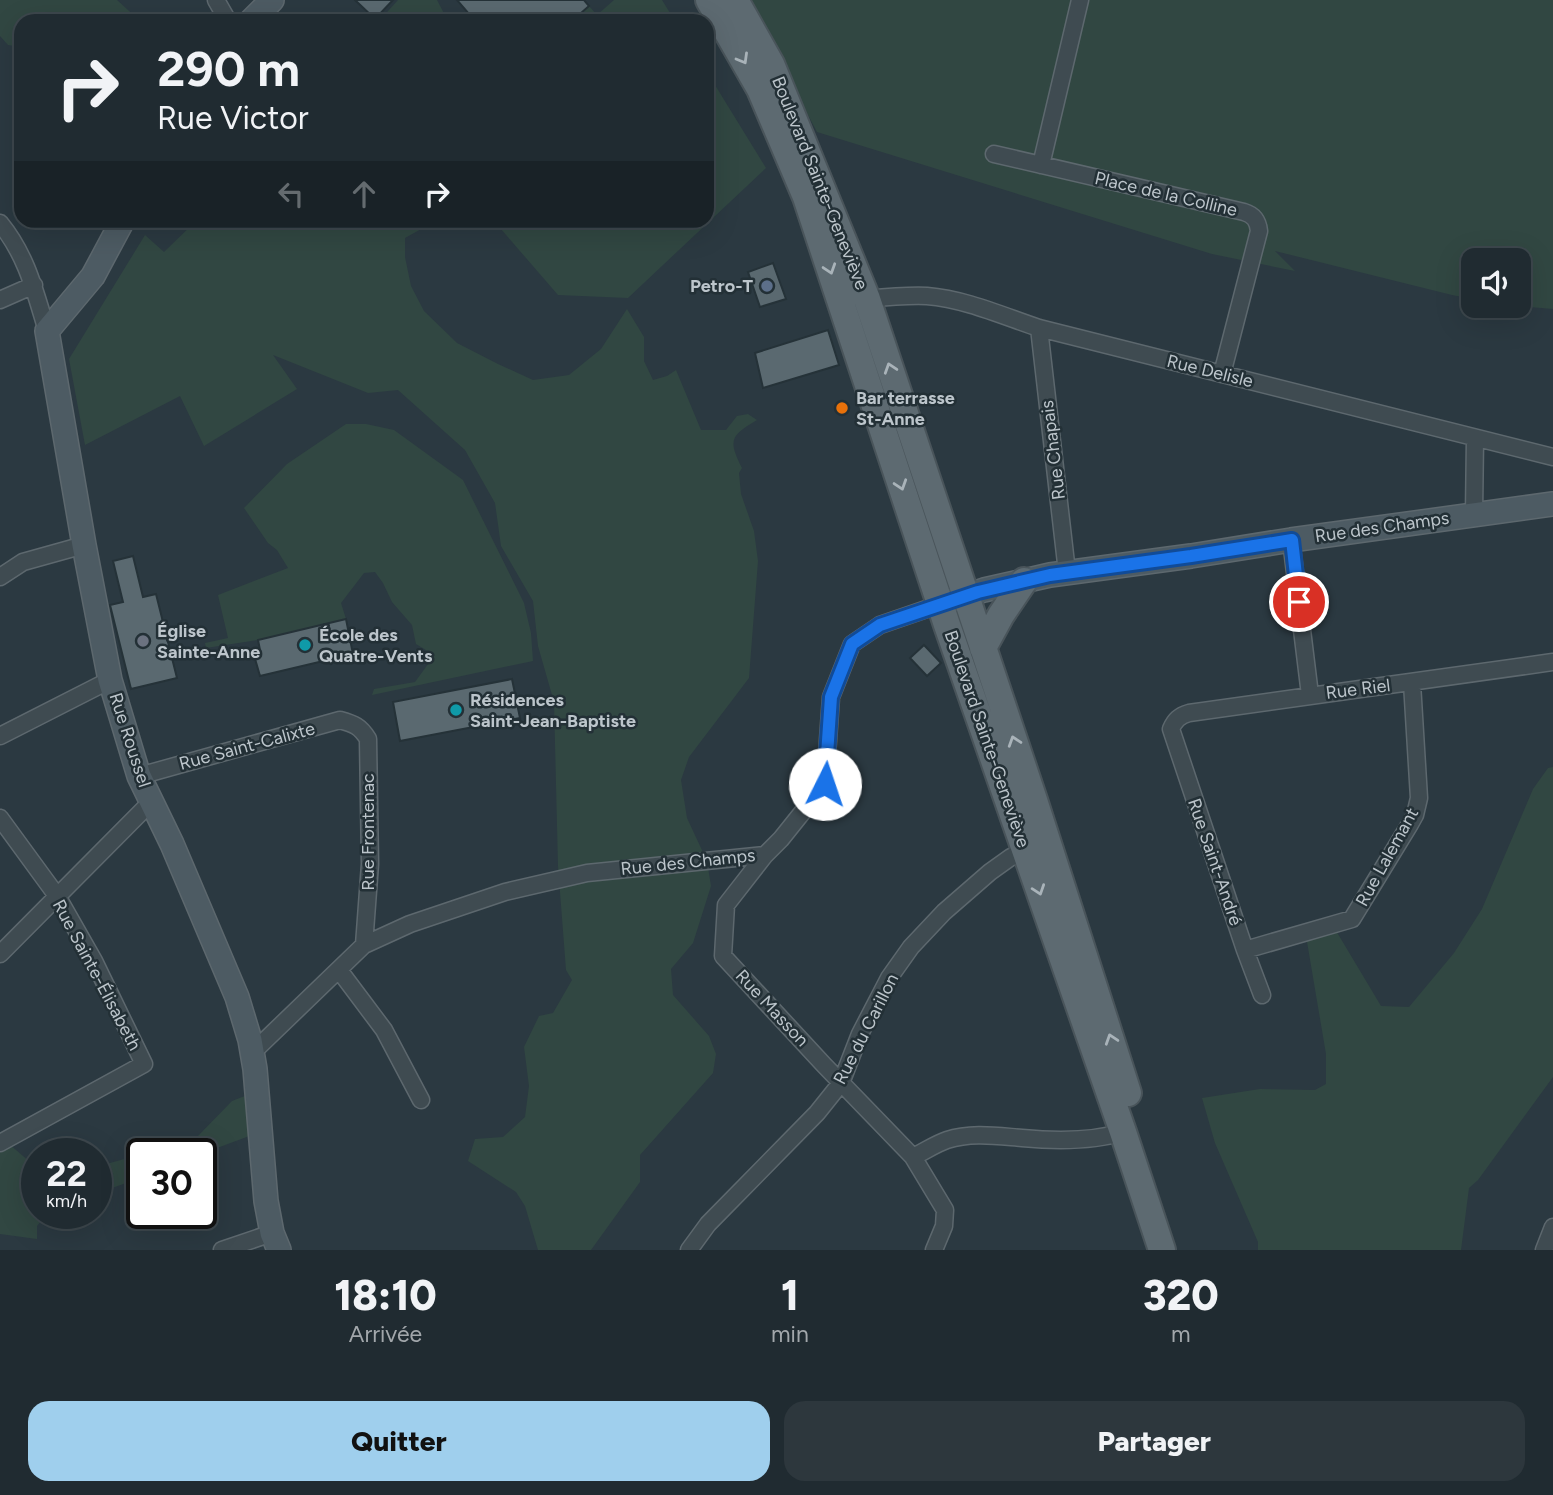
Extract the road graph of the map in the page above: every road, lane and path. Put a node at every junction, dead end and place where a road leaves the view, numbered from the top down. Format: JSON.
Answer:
{"nodes":[{"id":1,"x":272,"y":0,"type":"edge"},
{"id":2,"x":709,"y":0,"type":"edge"},
{"id":3,"x":735,"y":0,"type":"edge"},
{"id":4,"x":1080,"y":0,"type":"edge"},
{"id":5,"x":258,"y":14,"type":"edge"},
{"id":6,"x":994,"y":154,"type":"dead end"},
{"id":7,"x":1041,"y":165,"type":"junction"},
{"id":8,"x":0,"y":223,"type":"edge"},
{"id":9,"x":119,"y":228,"type":"edge"},
{"id":10,"x":34,"y":285,"type":"junction"},
{"id":11,"x":867,"y":299,"type":"junction"},
{"id":12,"x":0,"y":300,"type":"edge"},
{"id":13,"x":1038,"y":328,"type":"junction"},
{"id":14,"x":47,"y":331,"type":"junction"},
{"id":15,"x":1222,"y":374,"type":"junction"},
{"id":16,"x":1475,"y":438,"type":"junction"},
{"id":17,"x":1553,"y":457,"type":"edge"},
{"id":18,"x":1553,"y":504,"type":"edge"},
{"id":19,"x":1474,"y":514,"type":"junction"},
{"id":20,"x":1292,"y":540,"type":"junction"},
{"id":21,"x":84,"y":545,"type":"junction"},
{"id":22,"x":1067,"y":572,"type":"junction"},
{"id":23,"x":0,"y":577,"type":"edge"},
{"id":24,"x":1024,"y":581,"type":"junction"},
{"id":25,"x":953,"y":600,"type":"junction"},
{"id":26,"x":983,"y":648,"type":"junction"},
{"id":27,"x":1553,"y":662,"type":"edge"},
{"id":28,"x":110,"y":680,"type":"junction"},
{"id":29,"x":1412,"y":683,"type":"junction"},
{"id":30,"x":1310,"y":695,"type":"junction"},
{"id":31,"x":356,"y":724,"type":"joint"},
{"id":32,"x":1171,"y":729,"type":"joint"},
{"id":33,"x":0,"y":736,"type":"edge"},
{"id":34,"x":139,"y":776,"type":"junction"},
{"id":35,"x":151,"y":802,"type":"junction"},
{"id":36,"x":0,"y":818,"type":"edge"},
{"id":37,"x":1026,"y":851,"type":"junction"},
{"id":38,"x":765,"y":855,"type":"junction"},
{"id":39,"x":58,"y":897,"type":"junction"},
{"id":40,"x":364,"y":945,"type":"junction"},
{"id":41,"x":1245,"y":950,"type":"junction"},
{"id":42,"x":0,"y":954,"type":"edge"},
{"id":43,"x":339,"y":970,"type":"junction"},
{"id":44,"x":1262,"y":995,"type":"dead end"},
{"id":45,"x":252,"y":1053,"type":"junction"},
{"id":46,"x":841,"y":1083,"type":"junction"},
{"id":47,"x":421,"y":1101,"type":"dead end"},
{"id":48,"x":1123,"y":1132,"type":"junction"},
{"id":49,"x":0,"y":1143,"type":"edge"},
{"id":50,"x":913,"y":1157,"type":"junction"},
{"id":51,"x":1553,"y":1227,"type":"edge"},
{"id":52,"x":275,"y":1242,"type":"edge"},
{"id":53,"x":222,"y":1250,"type":"edge"},
{"id":54,"x":689,"y":1250,"type":"edge"},
{"id":55,"x":934,"y":1250,"type":"edge"},
{"id":56,"x":1162,"y":1250,"type":"edge"},
{"id":57,"x":1181,"y":1250,"type":"edge"},
{"id":58,"x":1544,"y":1250,"type":"edge"}],
"edges":[{"from":1,"to":5,"type":"street"},
{"from":2,"to":25,"type":"main road","name":"Boulevard Sainte-Geneviève","one_way":true},
{"from":3,"to":11,"type":"main road","name":"Boulevard Sainte-Geneviève"},
{"from":4,"to":7,"type":"street"},
{"from":6,"to":7,"type":"street","name":"Place de la Colline"},
{"from":7,"to":15,"type":"street","name":"Place de la Colline"},
{"from":8,"to":10,"type":"street","name":"Rue Roussel"},
{"from":9,"to":14,"type":"street"},
{"from":10,"to":12,"type":"street"},
{"from":10,"to":14,"type":"street","name":"Rue Roussel"},
{"from":11,"to":13,"type":"street","name":"Rue Delisle"},
{"from":25,"to":11,"type":"main road","name":"Boulevard Sainte-Geneviève","one_way":true},
{"from":13,"to":15,"type":"street","name":"Rue Delisle"},
{"from":13,"to":22,"type":"street","name":"Rue Chapais"},
{"from":14,"to":21,"type":"street","name":"Rue Roussel"},
{"from":15,"to":16,"type":"street","name":"Rue Delisle"},
{"from":16,"to":17,"type":"street","name":"Rue Delisle"},
{"from":16,"to":19,"type":"street","name":"Rue des Champs"},
{"from":18,"to":19,"type":"street","name":"Rue des Champs"},
{"from":19,"to":20,"type":"street","name":"Rue des Champs"},
{"from":20,"to":22,"type":"street","name":"Rue des Champs"},
{"from":20,"to":30,"type":"street"},
{"from":21,"to":23,"type":"street"},
{"from":21,"to":28,"type":"street","name":"Rue Roussel"},
{"from":22,"to":24,"type":"street","name":"Rue des Champs"},
{"from":24,"to":25,"type":"street","name":"Rue des Champs"},
{"from":24,"to":26,"type":"main road"},
{"from":25,"to":26,"type":"main road","name":"Boulevard Sainte-Geneviève"},
{"from":25,"to":37,"type":"main road","name":"Boulevard Sainte-Geneviève"},
{"from":25,"to":38,"type":"street","name":"Rue des Champs"},
{"from":57,"to":26,"type":"main road","name":"Boulevard Sainte-Geneviève","one_way":true},
{"from":27,"to":29,"type":"street","name":"Rue Riel"},
{"from":28,"to":33,"type":"street"},
{"from":28,"to":34,"type":"street","name":"Rue Roussel"},
{"from":29,"to":30,"type":"street","name":"Rue Riel"},
{"from":29,"to":41,"type":"street","name":"Rue Lalemant"},
{"from":30,"to":32,"type":"street","name":"Rue Riel"},
{"from":31,"to":34,"type":"street","name":"Rue Saint-Calixte"},
{"from":31,"to":40,"type":"street","name":"Rue Frontenac"},
{"from":32,"to":41,"type":"street","name":"Rue Saint-André"},
{"from":34,"to":35,"type":"street","name":"Rue Roussel"},
{"from":35,"to":39,"type":"street"},
{"from":35,"to":45,"type":"street","name":"Rue Roussel"},
{"from":36,"to":39,"type":"street","name":"Rue Sainte-Élisabeth"},
{"from":37,"to":46,"type":"street","name":"Rue du Carillon"},
{"from":37,"to":48,"type":"main road","name":"Boulevard Sainte-Geneviève","one_way":true},
{"from":38,"to":40,"type":"street","name":"Rue des Champs"},
{"from":38,"to":46,"type":"street","name":"Rue Masson"},
{"from":39,"to":42,"type":"street"},
{"from":39,"to":49,"type":"street","name":"Rue Sainte-Élisabeth"},
{"from":40,"to":43,"type":"street","name":"Rue des Champs"},
{"from":41,"to":44,"type":"street","name":"Rue Saint-André"},
{"from":43,"to":45,"type":"street","name":"Rue des Champs"},
{"from":43,"to":47,"type":"street"},
{"from":45,"to":52,"type":"street","name":"Rue Roussel"},
{"from":46,"to":50,"type":"street","name":"Rue Masson"},
{"from":46,"to":54,"type":"street","name":"Rue du Carillon"},
{"from":48,"to":50,"type":"street"},
{"from":48,"to":56,"type":"main road","name":"Boulevard Sainte-Geneviève"},
{"from":50,"to":55,"type":"street","name":"Rue Masson"},
{"from":51,"to":58,"type":"street"},
{"from":52,"to":53,"type":"street"}]}
